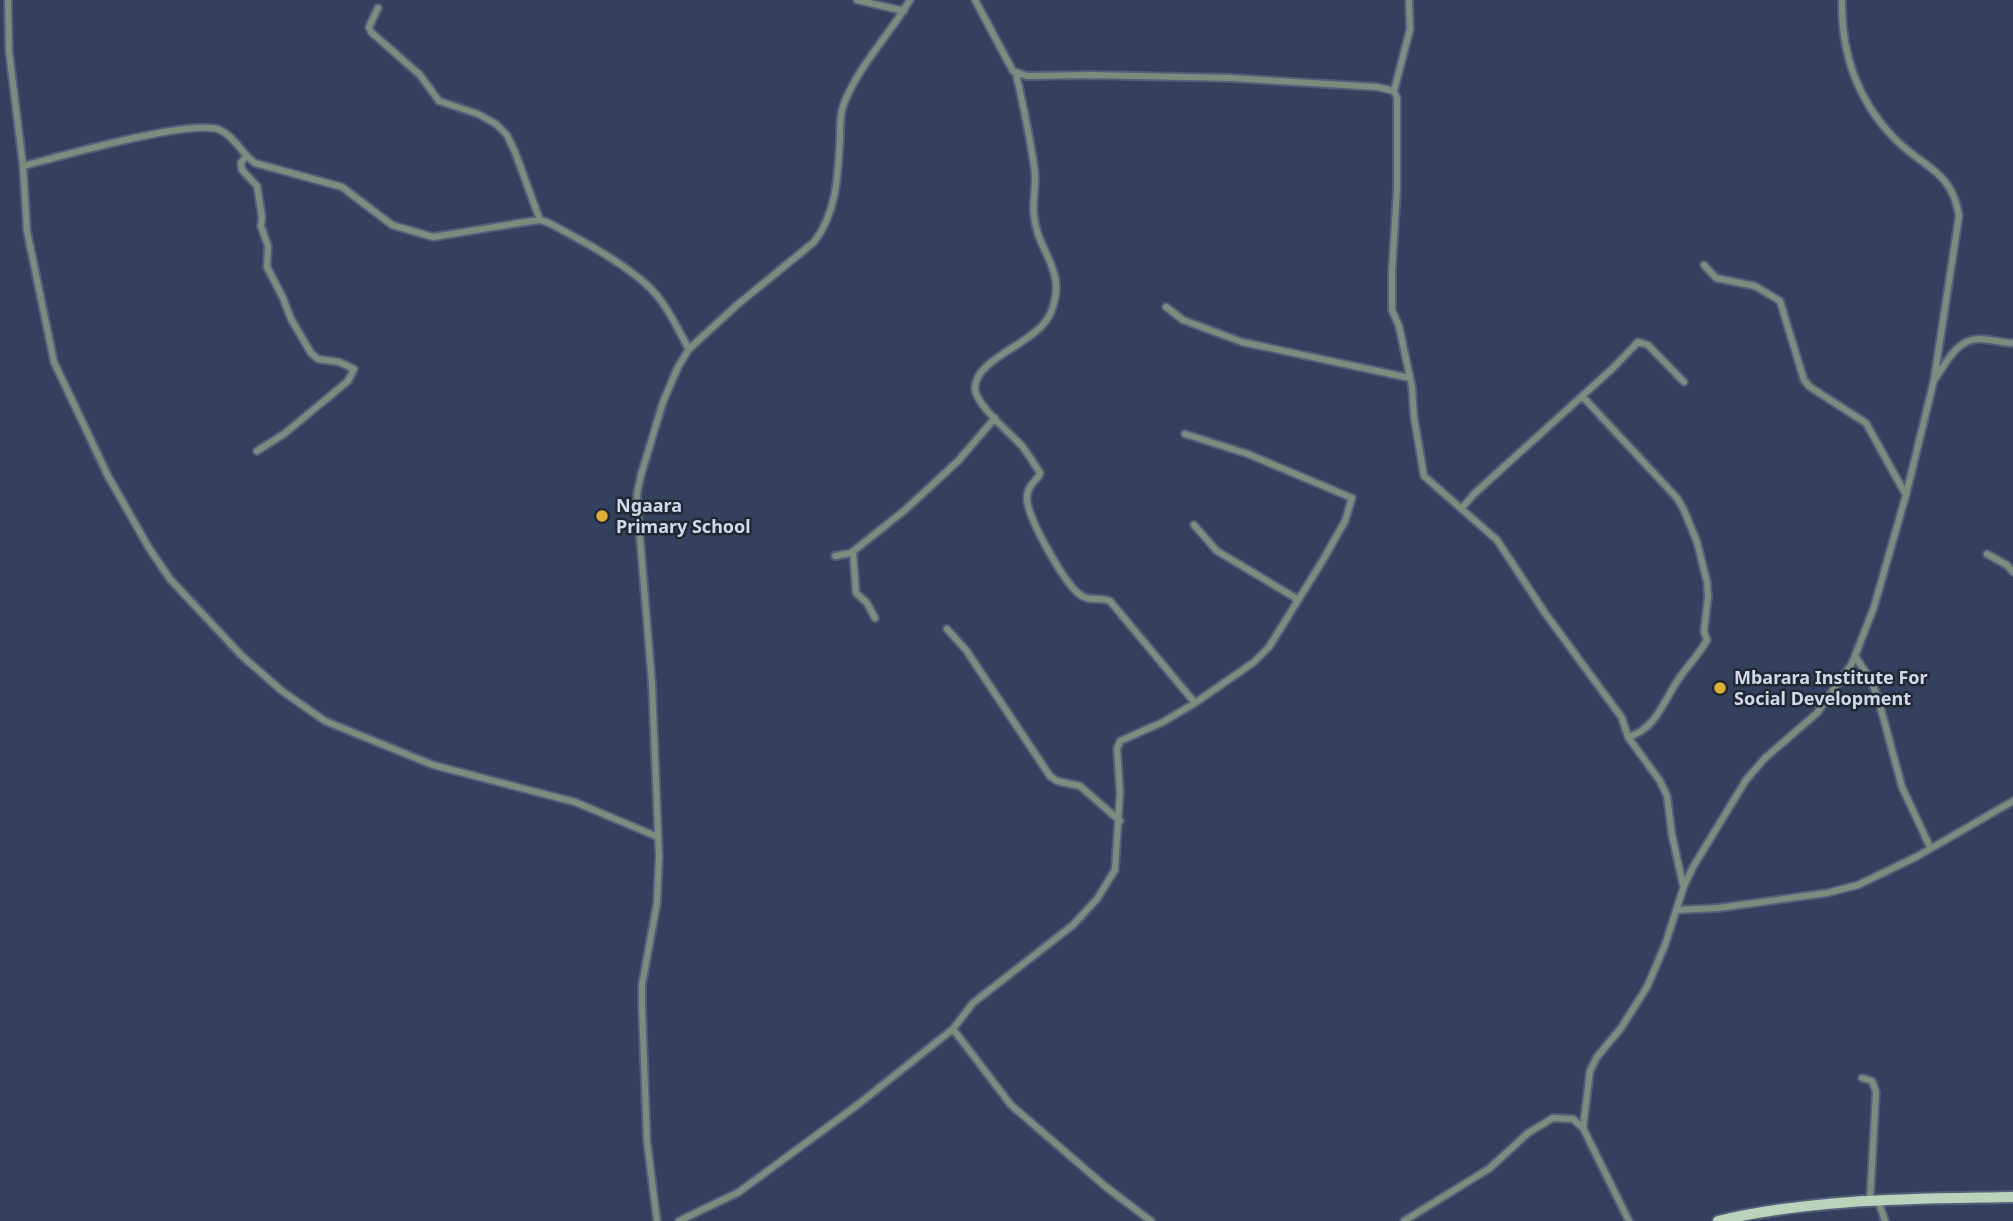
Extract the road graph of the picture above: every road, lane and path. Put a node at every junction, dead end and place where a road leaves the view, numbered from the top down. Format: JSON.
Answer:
{"nodes":[{"id":1,"x":8,"y":0,"type":"edge"},
{"id":2,"x":858,"y":0,"type":"edge"},
{"id":3,"x":910,"y":0,"type":"edge"},
{"id":4,"x":975,"y":0,"type":"edge"},
{"id":5,"x":1409,"y":0,"type":"edge"},
{"id":6,"x":1842,"y":0,"type":"edge"},
{"id":7,"x":378,"y":8,"type":"dead end"},
{"id":8,"x":904,"y":11,"type":"junction"},
{"id":9,"x":1016,"y":73,"type":"junction"},
{"id":10,"x":1394,"y":91,"type":"junction"},
{"id":11,"x":246,"y":156,"type":"junction"},
{"id":12,"x":23,"y":166,"type":"junction"},
{"id":13,"x":540,"y":220,"type":"junction"},
{"id":14,"x":1704,"y":265,"type":"dead end"},
{"id":15,"x":1166,"y":307,"type":"dead end"},
{"id":16,"x":2013,"y":343,"type":"edge"},
{"id":17,"x":689,"y":349,"type":"junction"},
{"id":18,"x":1410,"y":378,"type":"junction"},
{"id":19,"x":1934,"y":380,"type":"junction"},
{"id":20,"x":1684,"y":382,"type":"dead end"},
{"id":21,"x":1582,"y":396,"type":"junction"},
{"id":22,"x":995,"y":418,"type":"junction"},
{"id":23,"x":1185,"y":434,"type":"dead end"},
{"id":24,"x":257,"y":452,"type":"dead end"},
{"id":25,"x":1906,"y":495,"type":"junction"},
{"id":26,"x":1461,"y":509,"type":"junction"},
{"id":27,"x":1194,"y":525,"type":"dead end"},
{"id":28,"x":853,"y":551,"type":"junction"},
{"id":29,"x":1987,"y":554,"type":"dead end"},
{"id":30,"x":835,"y":556,"type":"dead end"},
{"id":31,"x":2013,"y":572,"type":"edge"},
{"id":32,"x":1297,"y":602,"type":"junction"},
{"id":33,"x":875,"y":618,"type":"dead end"},
{"id":34,"x":947,"y":629,"type":"dead end"},
{"id":35,"x":1855,"y":656,"type":"junction"},
{"id":36,"x":1195,"y":703,"type":"junction"},
{"id":37,"x":1628,"y":737,"type":"junction"},
{"id":38,"x":2013,"y":801,"type":"edge"},
{"id":39,"x":1120,"y":821,"type":"junction"},
{"id":40,"x":657,"y":837,"type":"junction"},
{"id":41,"x":1930,"y":847,"type":"junction"},
{"id":42,"x":1684,"y":886,"type":"junction"},
{"id":43,"x":1676,"y":910,"type":"junction"},
{"id":44,"x":953,"y":1028,"type":"junction"},
{"id":45,"x":1862,"y":1077,"type":"dead end"},
{"id":46,"x":1583,"y":1128,"type":"junction"},
{"id":47,"x":2013,"y":1197,"type":"edge"},
{"id":48,"x":1874,"y":1200,"type":"junction"},
{"id":49,"x":657,"y":1221,"type":"edge"},
{"id":50,"x":678,"y":1221,"type":"edge"},
{"id":51,"x":1151,"y":1221,"type":"edge"},
{"id":52,"x":1404,"y":1221,"type":"edge"},
{"id":53,"x":1629,"y":1221,"type":"edge"},
{"id":54,"x":1718,"y":1221,"type":"edge"},
{"id":55,"x":1885,"y":1221,"type":"edge"}],
"edges":[{"from":1,"to":12,"type":"street"},
{"from":2,"to":8,"type":"street"},
{"from":3,"to":8,"type":"street"},
{"from":4,"to":9,"type":"street"},
{"from":5,"to":10,"type":"street"},
{"from":6,"to":19,"type":"street"},
{"from":7,"to":13,"type":"street"},
{"from":8,"to":17,"type":"street"},
{"from":9,"to":10,"type":"street"},
{"from":9,"to":22,"type":"street"},
{"from":10,"to":18,"type":"street"},
{"from":11,"to":12,"type":"street"},
{"from":11,"to":13,"type":"street"},
{"from":11,"to":24,"type":"street"},
{"from":12,"to":40,"type":"street"},
{"from":13,"to":17,"type":"street"},
{"from":14,"to":25,"type":"street"},
{"from":15,"to":18,"type":"street"},
{"from":16,"to":19,"type":"street"},
{"from":17,"to":40,"type":"street"},
{"from":18,"to":26,"type":"street"},
{"from":19,"to":25,"type":"street"},
{"from":20,"to":21,"type":"street"},
{"from":21,"to":26,"type":"street"},
{"from":21,"to":37,"type":"street"},
{"from":22,"to":28,"type":"street"},
{"from":22,"to":36,"type":"street"},
{"from":23,"to":32,"type":"street"},
{"from":25,"to":35,"type":"street"},
{"from":26,"to":37,"type":"street"},
{"from":27,"to":32,"type":"street"},
{"from":28,"to":30,"type":"street"},
{"from":28,"to":33,"type":"street"},
{"from":29,"to":31,"type":"street"},
{"from":32,"to":36,"type":"street"},
{"from":34,"to":39,"type":"street"},
{"from":35,"to":41,"type":"street"},
{"from":35,"to":42,"type":"street"},
{"from":36,"to":39,"type":"street"},
{"from":37,"to":42,"type":"street"},
{"from":38,"to":41,"type":"street"},
{"from":39,"to":44,"type":"street"},
{"from":40,"to":49,"type":"street"},
{"from":41,"to":43,"type":"street"},
{"from":42,"to":43,"type":"street"},
{"from":43,"to":46,"type":"street"},
{"from":44,"to":50,"type":"street"},
{"from":44,"to":51,"type":"street"},
{"from":45,"to":48,"type":"street"},
{"from":46,"to":52,"type":"street"},
{"from":46,"to":53,"type":"street"},
{"from":47,"to":48,"type":"main road"},
{"from":48,"to":54,"type":"main road"},
{"from":48,"to":55,"type":"street"}]}
